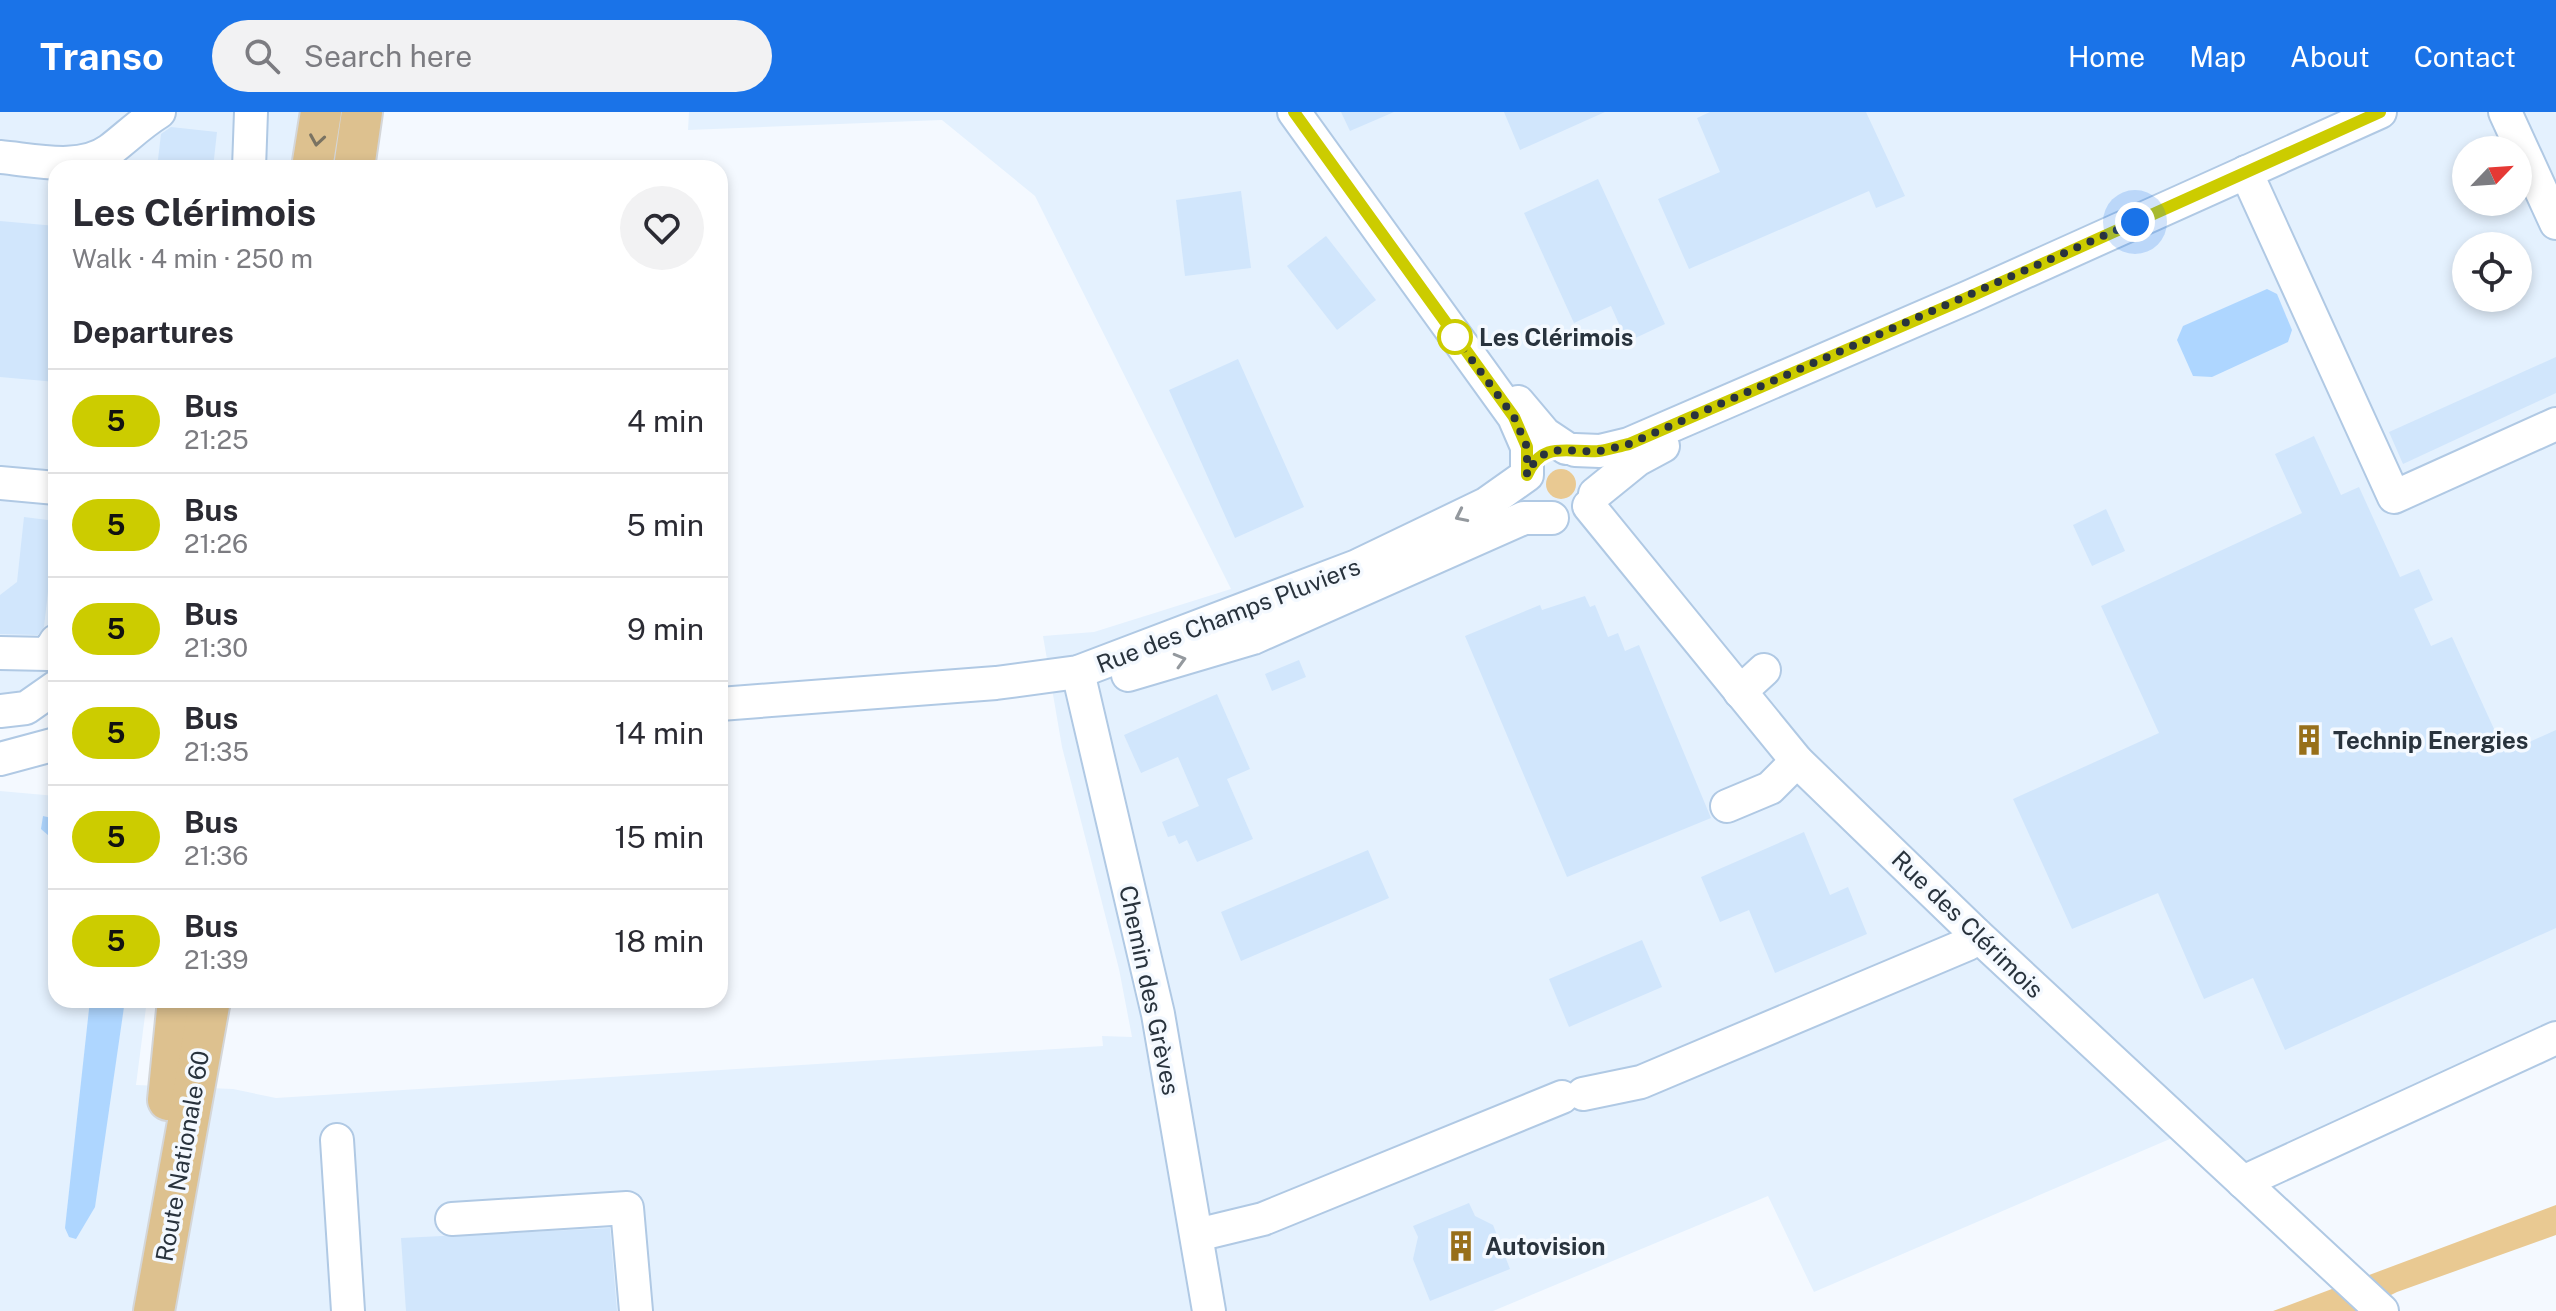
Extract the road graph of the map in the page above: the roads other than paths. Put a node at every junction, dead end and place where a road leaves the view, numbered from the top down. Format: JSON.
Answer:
{"nodes":[{"id":1,"x":159,"y":112,"type":"edge"},
{"id":2,"x":251,"y":112,"type":"edge"},
{"id":3,"x":321,"y":112,"type":"edge"},
{"id":4,"x":362,"y":112,"type":"edge"},
{"id":5,"x":1294,"y":112,"type":"edge"},
{"id":6,"x":2380,"y":112,"type":"edge"},
{"id":7,"x":2505,"y":112,"type":"edge"},
{"id":8,"x":0,"y":157,"type":"edge"},
{"id":9,"x":82,"y":160,"type":"edge"},
{"id":10,"x":249,"y":160,"type":"edge"},
{"id":11,"x":313,"y":160,"type":"edge"},
{"id":12,"x":355,"y":160,"type":"edge"},
{"id":13,"x":48,"y":161,"type":"edge"},
{"id":14,"x":2246,"y":172,"type":"junction"},
{"id":15,"x":2556,"y":223,"type":"edge"},
{"id":16,"x":1388,"y":246,"type":"junction"},
{"id":17,"x":1800,"y":371,"type":"junction"},
{"id":18,"x":2556,"y":424,"type":"edge"},
{"id":19,"x":1570,"y":449,"type":"junction"},
{"id":20,"x":1527,"y":475,"type":"junction"},
{"id":21,"x":0,"y":483,"type":"edge"},
{"id":22,"x":48,"y":487,"type":"edge"},
{"id":23,"x":1592,"y":500,"type":"junction"},
{"id":24,"x":1552,"y":518,"type":"junction"},
{"id":25,"x":0,"y":653,"type":"edge"},
{"id":26,"x":48,"y":654,"type":"edge"},
{"id":27,"x":1764,"y":670,"type":"dead end"},
{"id":28,"x":1078,"y":672,"type":"junction"},
{"id":29,"x":1740,"y":692,"type":"junction"},
{"id":30,"x":48,"y":693,"type":"edge"},
{"id":31,"x":728,"y":701,"type":"edge"},
{"id":32,"x":0,"y":711,"type":"edge"},
{"id":33,"x":48,"y":746,"type":"edge"},
{"id":34,"x":0,"y":761,"type":"edge"},
{"id":35,"x":48,"y":761,"type":"edge"},
{"id":36,"x":1797,"y":761,"type":"junction"},
{"id":37,"x":1727,"y":806,"type":"dead end"},
{"id":38,"x":1976,"y":934,"type":"junction"},
{"id":39,"x":177,"y":1008,"type":"edge"},
{"id":40,"x":209,"y":1008,"type":"edge"},
{"id":41,"x":2556,"y":1038,"type":"edge"},
{"id":42,"x":337,"y":1140,"type":"dead end"},
{"id":43,"x":2243,"y":1182,"type":"junction"},
{"id":44,"x":452,"y":1219,"type":"dead end"},
{"id":45,"x":1197,"y":1235,"type":"junction"},
{"id":46,"x":2382,"y":1310,"type":"edge"},
{"id":47,"x":148,"y":1311,"type":"edge"},
{"id":48,"x":154,"y":1311,"type":"edge"},
{"id":49,"x":348,"y":1311,"type":"edge"},
{"id":50,"x":636,"y":1311,"type":"edge"},
{"id":51,"x":1209,"y":1311,"type":"edge"}],
"edges":[{"from":1,"to":9,"type":"street"},
{"from":2,"to":10,"type":"street"},
{"from":3,"to":11,"type":"main road","one_way":true},
{"from":4,"to":12,"type":"main road"},
{"from":5,"to":16,"type":"street"},
{"from":6,"to":14,"type":"street"},
{"from":7,"to":15,"type":"street"},
{"from":8,"to":13,"type":"street"},
{"from":14,"to":17,"type":"street"},
{"from":14,"to":18,"type":"street"},
{"from":16,"to":19,"type":"street"},
{"from":16,"to":20,"type":"street"},
{"from":17,"to":19,"type":"street"},
{"from":17,"to":23,"type":"street"},
{"from":19,"to":20,"type":"street"},
{"from":19,"to":23,"type":"street"},
{"from":20,"to":24,"type":"street"},
{"from":20,"to":28,"type":"street","name":"Rue des Champs Pluviers","one_way":true},
{"from":21,"to":22,"type":"street"},
{"from":23,"to":24,"type":"street"},
{"from":23,"to":29,"type":"street","name":"Rue des Clérimois"},
{"from":28,"to":24,"type":"street","name":"Rue des Champs Pluviers","one_way":true},
{"from":25,"to":26,"type":"street"},
{"from":27,"to":29,"type":"street"},
{"from":28,"to":31,"type":"street"},
{"from":28,"to":45,"type":"street","name":"Chemin des Grèves"},
{"from":29,"to":36,"type":"street","name":"Rue des Clérimois"},
{"from":30,"to":32,"type":"street"},
{"from":33,"to":34,"type":"street"},
{"from":34,"to":35,"type":"street"},
{"from":36,"to":37,"type":"street"},
{"from":36,"to":38,"type":"street","name":"Rue des Clérimois"},
{"from":38,"to":43,"type":"street","name":"Rue des Clérimois"},
{"from":38,"to":45,"type":"street"},
{"from":39,"to":47,"type":"main road","name":"Route Nationale 60"},
{"from":40,"to":48,"type":"main road","name":"Route Nationale 60"},
{"from":41,"to":43,"type":"street"},
{"from":42,"to":49,"type":"street"},
{"from":43,"to":46,"type":"street","name":"Rue des Clérimois"},
{"from":44,"to":50,"type":"street"},
{"from":45,"to":51,"type":"street","name":"Chemin des Grèves"}]}
